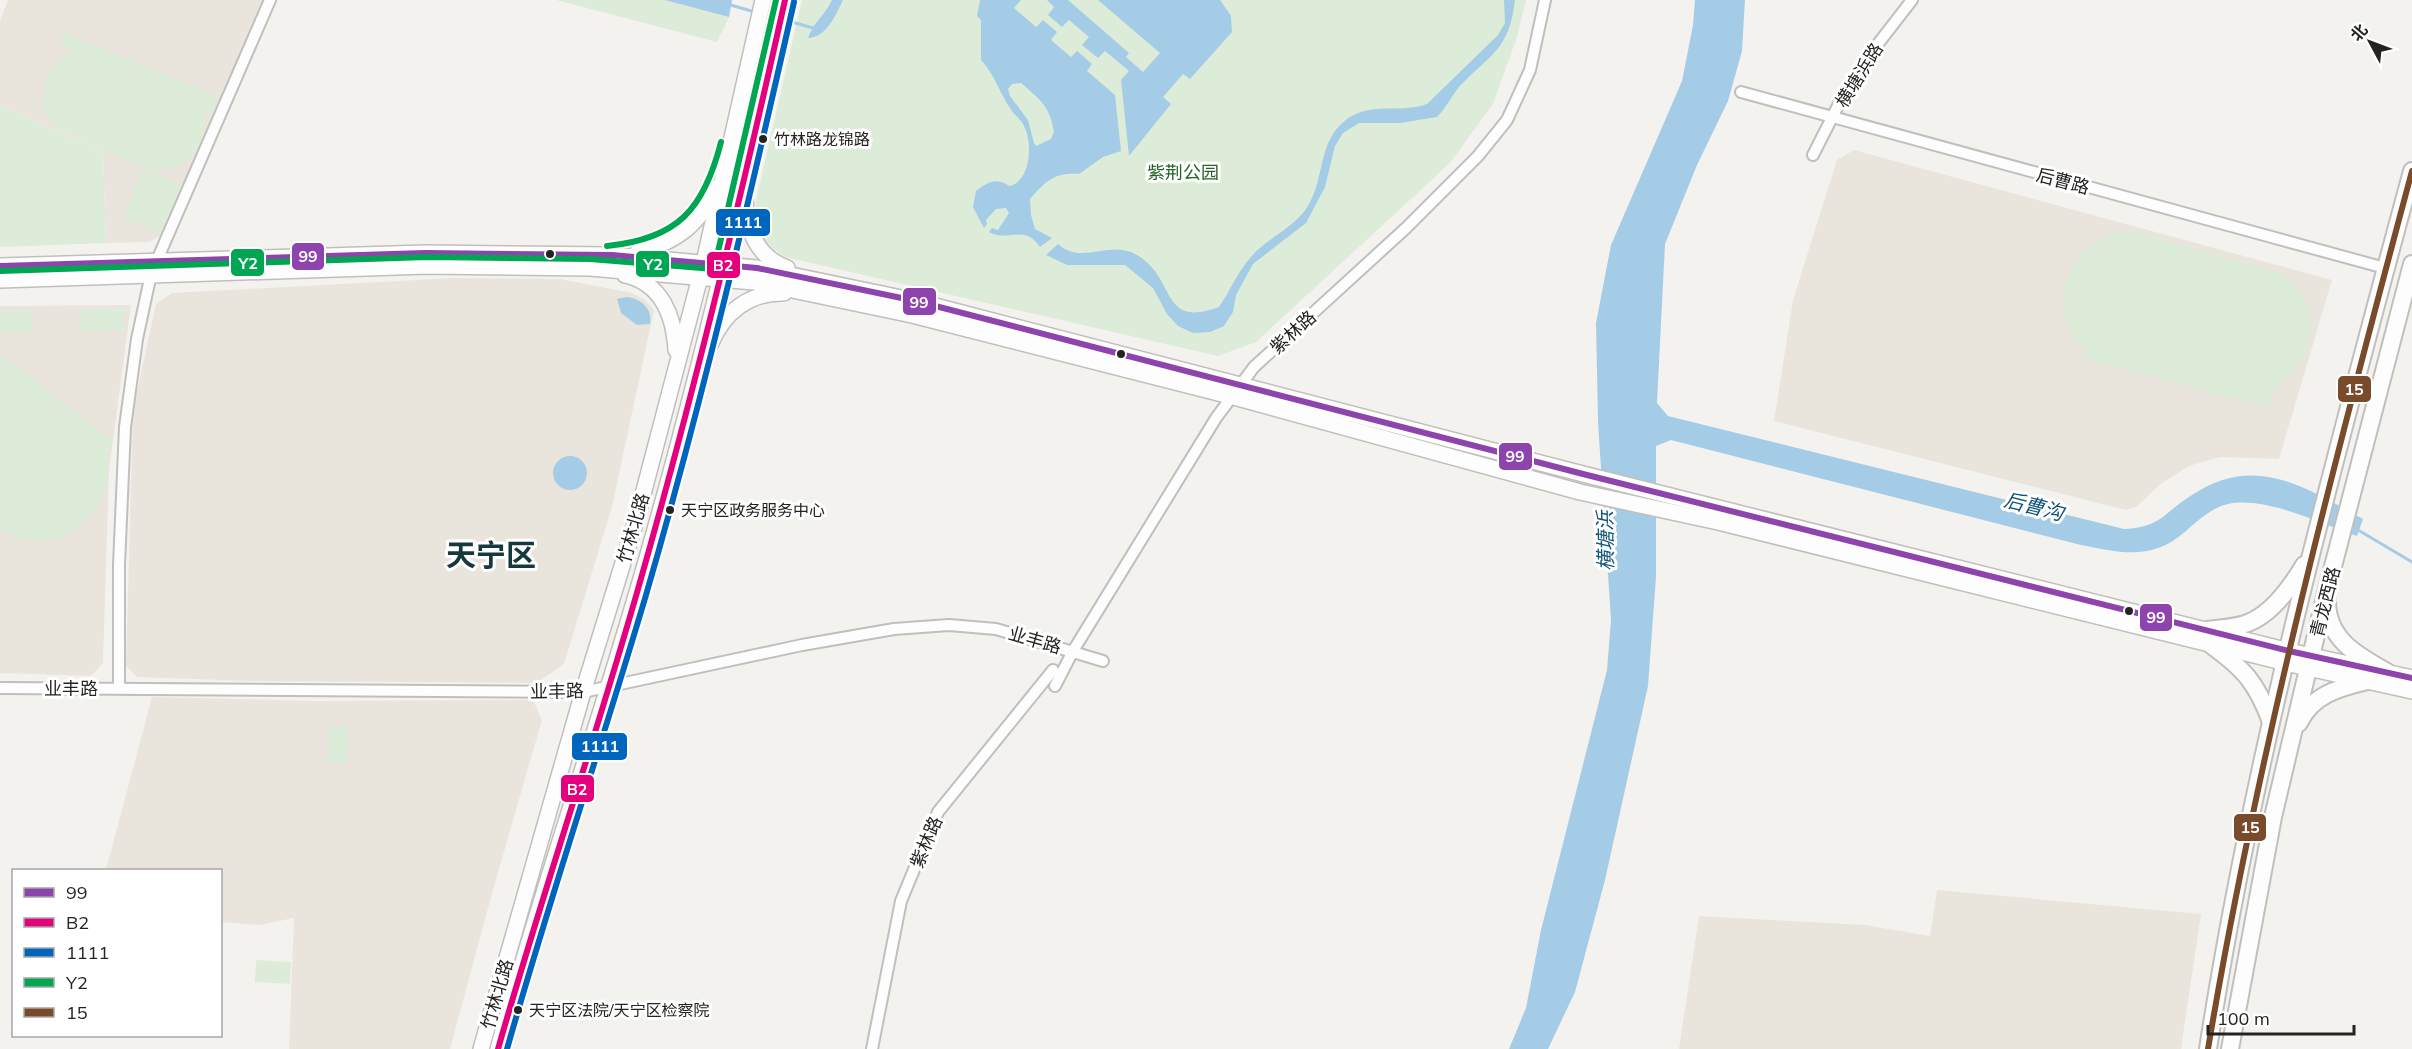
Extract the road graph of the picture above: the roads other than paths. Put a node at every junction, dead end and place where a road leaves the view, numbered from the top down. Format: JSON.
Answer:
{"nodes":[{"id":1,"x":270,"y":0,"type":"edge"},
{"id":2,"x":1545,"y":0,"type":"edge"},
{"id":3,"x":1912,"y":0,"type":"edge"},
{"id":4,"x":762,"y":3,"type":"edge"},
{"id":5,"x":784,"y":6,"type":"edge"},
{"id":6,"x":1741,"y":92,"type":"dead end"},
{"id":7,"x":1832,"y":119,"type":"junction"},
{"id":8,"x":729,"y":150,"type":"junction"},
{"id":9,"x":1813,"y":155,"type":"dead end"},
{"id":10,"x":2412,"y":171,"type":"edge"},
{"id":11,"x":744,"y":180,"type":"junction"},
{"id":12,"x":612,"y":255,"type":"junction"},
{"id":13,"x":704,"y":261,"type":"junction"},
{"id":14,"x":2412,"y":264,"type":"edge"},
{"id":15,"x":0,"y":266,"type":"edge"},
{"id":16,"x":155,"y":267,"type":"junction"},
{"id":17,"x":590,"y":268,"type":"junction"},
{"id":18,"x":2385,"y":268,"type":"junction"},
{"id":19,"x":723,"y":272,"type":"junction"},
{"id":20,"x":700,"y":278,"type":"junction"},
{"id":21,"x":0,"y":280,"type":"edge"},
{"id":22,"x":816,"y":287,"type":"junction"},
{"id":23,"x":675,"y":375,"type":"junction"},
{"id":24,"x":695,"y":379,"type":"junction"},
{"id":25,"x":1234,"y":390,"type":"junction"},
{"id":26,"x":2314,"y":546,"type":"junction"},
{"id":27,"x":2327,"y":590,"type":"junction"},
{"id":28,"x":2209,"y":638,"type":"junction"},
{"id":29,"x":1073,"y":651,"type":"junction"},
{"id":30,"x":2287,"y":657,"type":"junction"},
{"id":31,"x":1103,"y":661,"type":"dead end"},
{"id":32,"x":2310,"y":661,"type":"junction"},
{"id":33,"x":1053,"y":670,"type":"dead end"},
{"id":34,"x":2387,"y":672,"type":"junction"},
{"id":35,"x":2412,"y":678,"type":"edge"},
{"id":36,"x":2367,"y":681,"type":"junction"},
{"id":37,"x":1055,"y":686,"type":"dead end"},
{"id":38,"x":0,"y":688,"type":"edge"},
{"id":39,"x":119,"y":688,"type":"junction"},
{"id":40,"x":606,"y":688,"type":"junction"},
{"id":41,"x":2412,"y":691,"type":"edge"},
{"id":42,"x":583,"y":692,"type":"junction"},
{"id":43,"x":2271,"y":722,"type":"junction"},
{"id":44,"x":2291,"y":740,"type":"junction"},
{"id":45,"x":2207,"y":1044,"type":"edge"},
{"id":46,"x":481,"y":1049,"type":"edge"},
{"id":47,"x":498,"y":1049,"type":"edge"},
{"id":48,"x":872,"y":1049,"type":"edge"},
{"id":49,"x":2229,"y":1049,"type":"edge"}],
"edges":[{"from":1,"to":16,"type":"street"},
{"from":2,"to":25,"type":"street","name":"紫林路"},
{"from":3,"to":7,"type":"street","name":"横塘浜路"},
{"from":4,"to":8,"type":"main road","name":"竹林北路"},
{"from":5,"to":11,"type":"main road","name":"竹林北路"},
{"from":6,"to":7,"type":"street","name":"后曹路"},
{"from":7,"to":9,"type":"street","name":"横塘浜路"},
{"from":7,"to":18,"type":"street","name":"后曹路"},
{"from":8,"to":12,"type":"main road"},
{"from":8,"to":13,"type":"main road","name":"竹林北路"},
{"from":10,"to":18,"type":"main road","name":"青龙西路"},
{"from":11,"to":19,"type":"main road","name":"竹林北路"},
{"from":11,"to":22,"type":"main road"},
{"from":12,"to":13,"type":"main road"},
{"from":12,"to":16,"type":"main road"},
{"from":13,"to":19,"type":"main road"},
{"from":13,"to":20,"type":"main road","name":"竹林北路"},
{"from":14,"to":27,"type":"main road","name":"青龙西路"},
{"from":15,"to":16,"type":"main road"},
{"from":16,"to":17,"type":"main road"},
{"from":16,"to":21,"type":"main road"},
{"from":16,"to":39,"type":"street"},
{"from":17,"to":20,"type":"main road"},
{"from":17,"to":23,"type":"main road"},
{"from":18,"to":26,"type":"main road","name":"青龙西路"},
{"from":19,"to":20,"type":"main road"},
{"from":19,"to":22,"type":"main road"},
{"from":19,"to":24,"type":"main road","name":"竹林北路"},
{"from":20,"to":23,"type":"main road","name":"竹林北路"},
{"from":22,"to":24,"type":"main road"},
{"from":22,"to":25,"type":"main road"},
{"from":23,"to":42,"type":"main road","name":"竹林北路"},
{"from":24,"to":40,"type":"main road","name":"竹林北路"},
{"from":25,"to":28,"type":"main road"},
{"from":25,"to":28,"type":"main road"},
{"from":25,"to":29,"type":"street","name":"紫林路"},
{"from":26,"to":28,"type":"main road"},
{"from":26,"to":30,"type":"main road","name":"青龙西路"},
{"from":27,"to":32,"type":"main road","name":"青龙西路"},
{"from":27,"to":34,"type":"main road"},
{"from":28,"to":30,"type":"main road"},
{"from":28,"to":43,"type":"main road"},
{"from":29,"to":31,"type":"street","name":"业丰路"},
{"from":29,"to":37,"type":"street","name":"紫林路"},
{"from":29,"to":40,"type":"street","name":"业丰路"},
{"from":30,"to":32,"type":"main road"},
{"from":30,"to":43,"type":"main road","name":"青龙西路"},
{"from":32,"to":34,"type":"main road"},
{"from":32,"to":36,"type":"main road"},
{"from":32,"to":44,"type":"main road","name":"青龙西路"},
{"from":33,"to":48,"type":"street","name":"紫林路"},
{"from":34,"to":35,"type":"main road"},
{"from":36,"to":41,"type":"main road"},
{"from":36,"to":44,"type":"main road"},
{"from":38,"to":39,"type":"street","name":"业丰路"},
{"from":39,"to":42,"type":"street","name":"业丰路"},
{"from":40,"to":42,"type":"street","name":"业丰路"},
{"from":40,"to":47,"type":"main road","name":"竹林北路"},
{"from":42,"to":46,"type":"main road","name":"竹林北路"},
{"from":43,"to":45,"type":"main road","name":"青龙西路"},
{"from":44,"to":49,"type":"main road","name":"青龙西路"}]}
